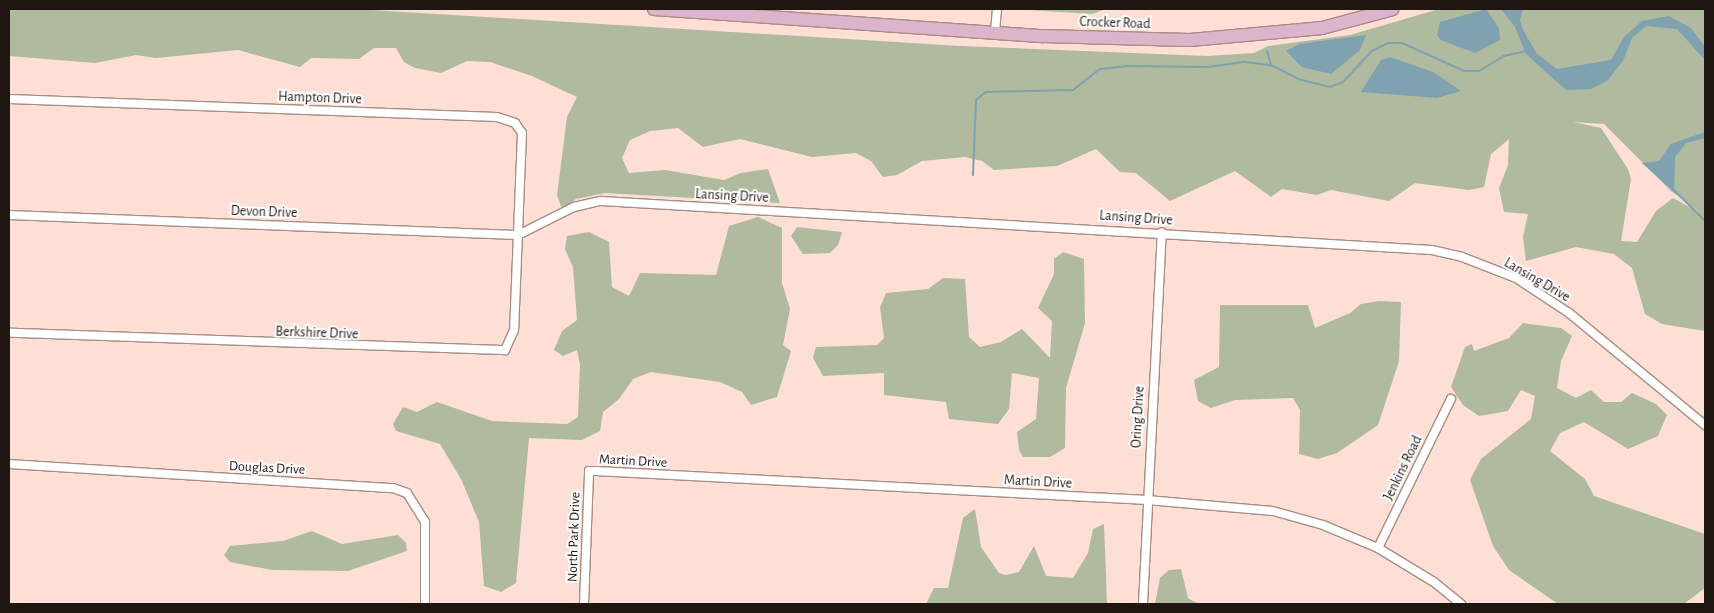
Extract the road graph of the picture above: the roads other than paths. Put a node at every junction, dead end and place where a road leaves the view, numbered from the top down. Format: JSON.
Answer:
{"nodes":[{"id":1,"x":654,"y":9,"type":"edge"},
{"id":2,"x":997,"y":9,"type":"edge"},
{"id":3,"x":1393,"y":9,"type":"edge"},
{"id":4,"x":996,"y":32,"type":"junction"},
{"id":5,"x":9,"y":99,"type":"edge"},
{"id":6,"x":9,"y":215,"type":"edge"},
{"id":7,"x":1162,"y":232,"type":"junction"},
{"id":8,"x":518,"y":235,"type":"junction"},
{"id":9,"x":9,"y":333,"type":"edge"},
{"id":10,"x":1451,"y":399,"type":"dead end"},
{"id":11,"x":1705,"y":425,"type":"edge"},
{"id":12,"x":9,"y":464,"type":"edge"},
{"id":13,"x":589,"y":471,"type":"joint"},
{"id":14,"x":1147,"y":500,"type":"junction"},
{"id":15,"x":1378,"y":548,"type":"junction"},
{"id":16,"x":425,"y":604,"type":"edge"},
{"id":17,"x":584,"y":604,"type":"edge"},
{"id":18,"x":1143,"y":604,"type":"edge"},
{"id":19,"x":1461,"y":604,"type":"edge"}],
"edges":[{"from":1,"to":4,"type":"main road","name":"Crocker Road"},
{"from":2,"to":4,"type":"street"},
{"from":3,"to":4,"type":"main road","name":"Crocker Road"},
{"from":5,"to":8,"type":"street","name":"Hampton Drive"},
{"from":6,"to":8,"type":"street","name":"Devon Drive"},
{"from":7,"to":8,"type":"street","name":"Lansing Drive"},
{"from":7,"to":11,"type":"street","name":"Lansing Drive"},
{"from":7,"to":14,"type":"street","name":"Oring Drive"},
{"from":8,"to":9,"type":"street","name":"Berkshire Drive"},
{"from":10,"to":15,"type":"street","name":"Jenkins Road"},
{"from":12,"to":16,"type":"street","name":"Douglas Drive"},
{"from":13,"to":14,"type":"street","name":"Martin Drive"},
{"from":13,"to":17,"type":"street","name":"North Park Drive"},
{"from":14,"to":15,"type":"street","name":"Martin Drive"},
{"from":14,"to":18,"type":"street","name":"Oring Drive"},
{"from":15,"to":19,"type":"street","name":"Martin Drive"}]}
